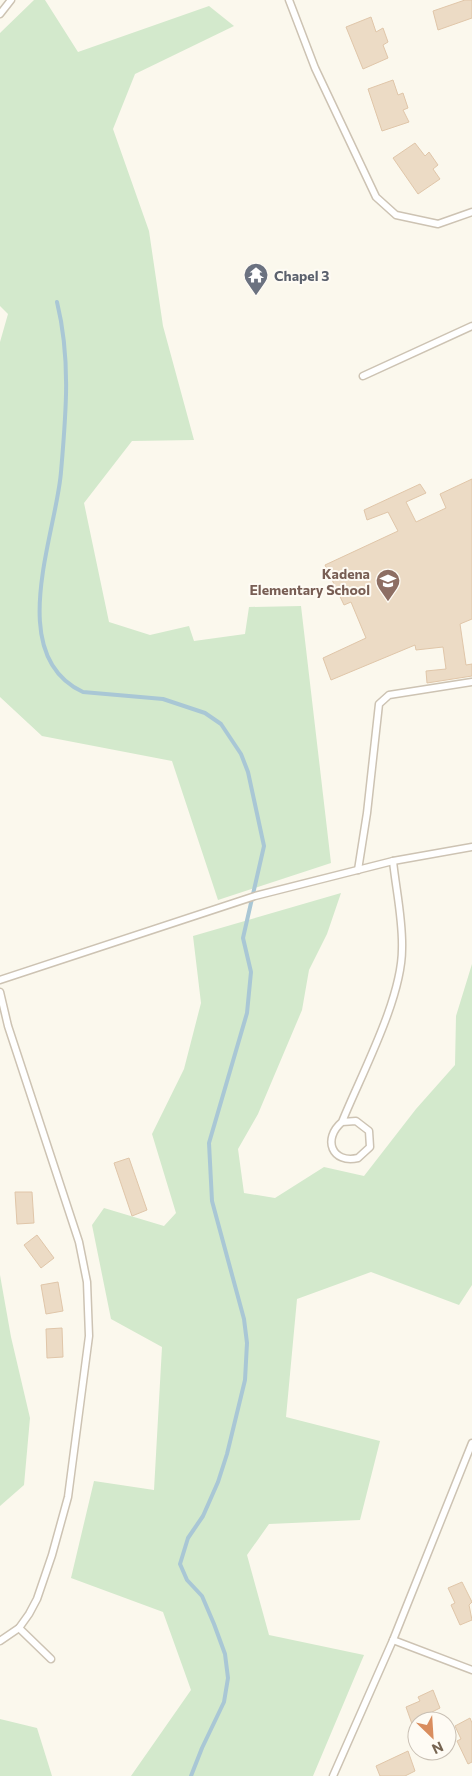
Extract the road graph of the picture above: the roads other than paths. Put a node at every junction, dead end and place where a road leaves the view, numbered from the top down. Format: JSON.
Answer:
{"nodes":[{"id":1,"x":12,"y":0,"type":"edge"},
{"id":2,"x":289,"y":0,"type":"edge"},
{"id":3,"x":0,"y":14,"type":"edge"},
{"id":4,"x":472,"y":212,"type":"edge"},
{"id":5,"x":472,"y":326,"type":"edge"},
{"id":6,"x":363,"y":376,"type":"dead end"},
{"id":7,"x":472,"y":682,"type":"edge"},
{"id":8,"x":472,"y":847,"type":"edge"},
{"id":9,"x":393,"y":861,"type":"junction"},
{"id":10,"x":358,"y":870,"type":"junction"},
{"id":11,"x":0,"y":980,"type":"edge"},
{"id":12,"x":0,"y":992,"type":"edge"},
{"id":13,"x":342,"y":1122,"type":"junction"},
{"id":14,"x":472,"y":1443,"type":"edge"},
{"id":15,"x":18,"y":1628,"type":"junction"},
{"id":16,"x":393,"y":1640,"type":"junction"},
{"id":17,"x":0,"y":1641,"type":"edge"},
{"id":18,"x":51,"y":1660,"type":"dead end"},
{"id":19,"x":472,"y":1670,"type":"edge"},
{"id":20,"x":333,"y":1776,"type":"edge"}],
"edges":[{"from":1,"to":3,"type":"lane"},
{"from":2,"to":4,"type":"lane"},
{"from":5,"to":6,"type":"lane"},
{"from":7,"to":10,"type":"lane"},
{"from":8,"to":9,"type":"lane"},
{"from":9,"to":10,"type":"lane"},
{"from":9,"to":13,"type":"lane"},
{"from":10,"to":11,"type":"lane"},
{"from":12,"to":15,"type":"lane"},
{"from":13,"to":13,"type":"lane"},
{"from":14,"to":16,"type":"lane"},
{"from":15,"to":17,"type":"lane"},
{"from":15,"to":18,"type":"lane"},
{"from":16,"to":19,"type":"lane"},
{"from":16,"to":20,"type":"lane"}]}
